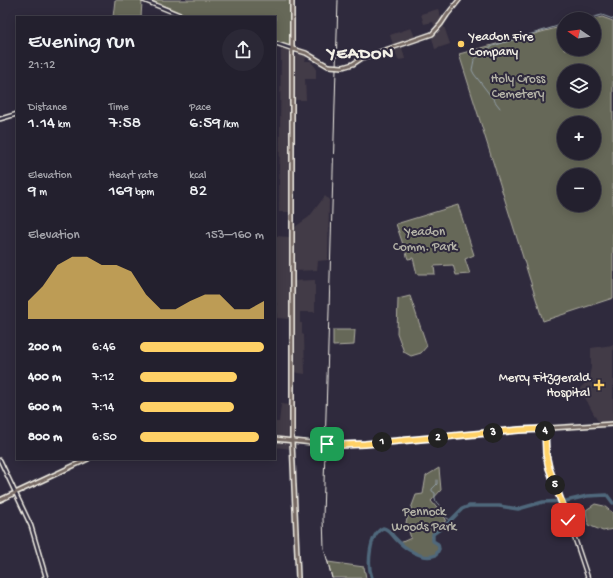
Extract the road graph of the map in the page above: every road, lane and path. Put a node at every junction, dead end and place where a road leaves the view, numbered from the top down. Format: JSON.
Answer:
{"nodes":[{"id":1,"x":143,"y":0,"type":"edge"},
{"id":2,"x":292,"y":0,"type":"edge"},
{"id":3,"x":459,"y":0,"type":"edge"},
{"id":4,"x":183,"y":16,"type":"edge"},
{"id":5,"x":276,"y":43,"type":"edge"},
{"id":6,"x":293,"y":49,"type":"junction"},
{"id":7,"x":16,"y":114,"type":"edge"},
{"id":8,"x":0,"y":119,"type":"edge"},
{"id":9,"x":613,"y":424,"type":"edge"},
{"id":10,"x":545,"y":429,"type":"junction"},
{"id":11,"x":276,"y":439,"type":"edge"},
{"id":12,"x":292,"y":441,"type":"junction"},
{"id":13,"x":0,"y":460,"type":"edge"},
{"id":14,"x":86,"y":460,"type":"edge"},
{"id":15,"x":16,"y":493,"type":"junction"},
{"id":16,"x":0,"y":500,"type":"edge"},
{"id":17,"x":45,"y":578,"type":"edge"},
{"id":18,"x":298,"y":578,"type":"edge"},
{"id":19,"x":588,"y":578,"type":"edge"}],
"edges":[{"from":1,"to":4,"type":"street"},
{"from":2,"to":6,"type":"main road"},
{"from":3,"to":6,"type":"main road","bridge":true},
{"from":5,"to":6,"type":"street"},
{"from":6,"to":12,"type":"main road"},
{"from":7,"to":8,"type":"street"},
{"from":9,"to":10,"type":"main road"},
{"from":10,"to":12,"type":"main road","bridge":true},
{"from":10,"to":19,"type":"street"},
{"from":11,"to":12,"type":"main road"},
{"from":12,"to":18,"type":"main road"},
{"from":13,"to":15,"type":"street"},
{"from":14,"to":15,"type":"main road"},
{"from":15,"to":16,"type":"main road"},
{"from":15,"to":17,"type":"street"}]}
